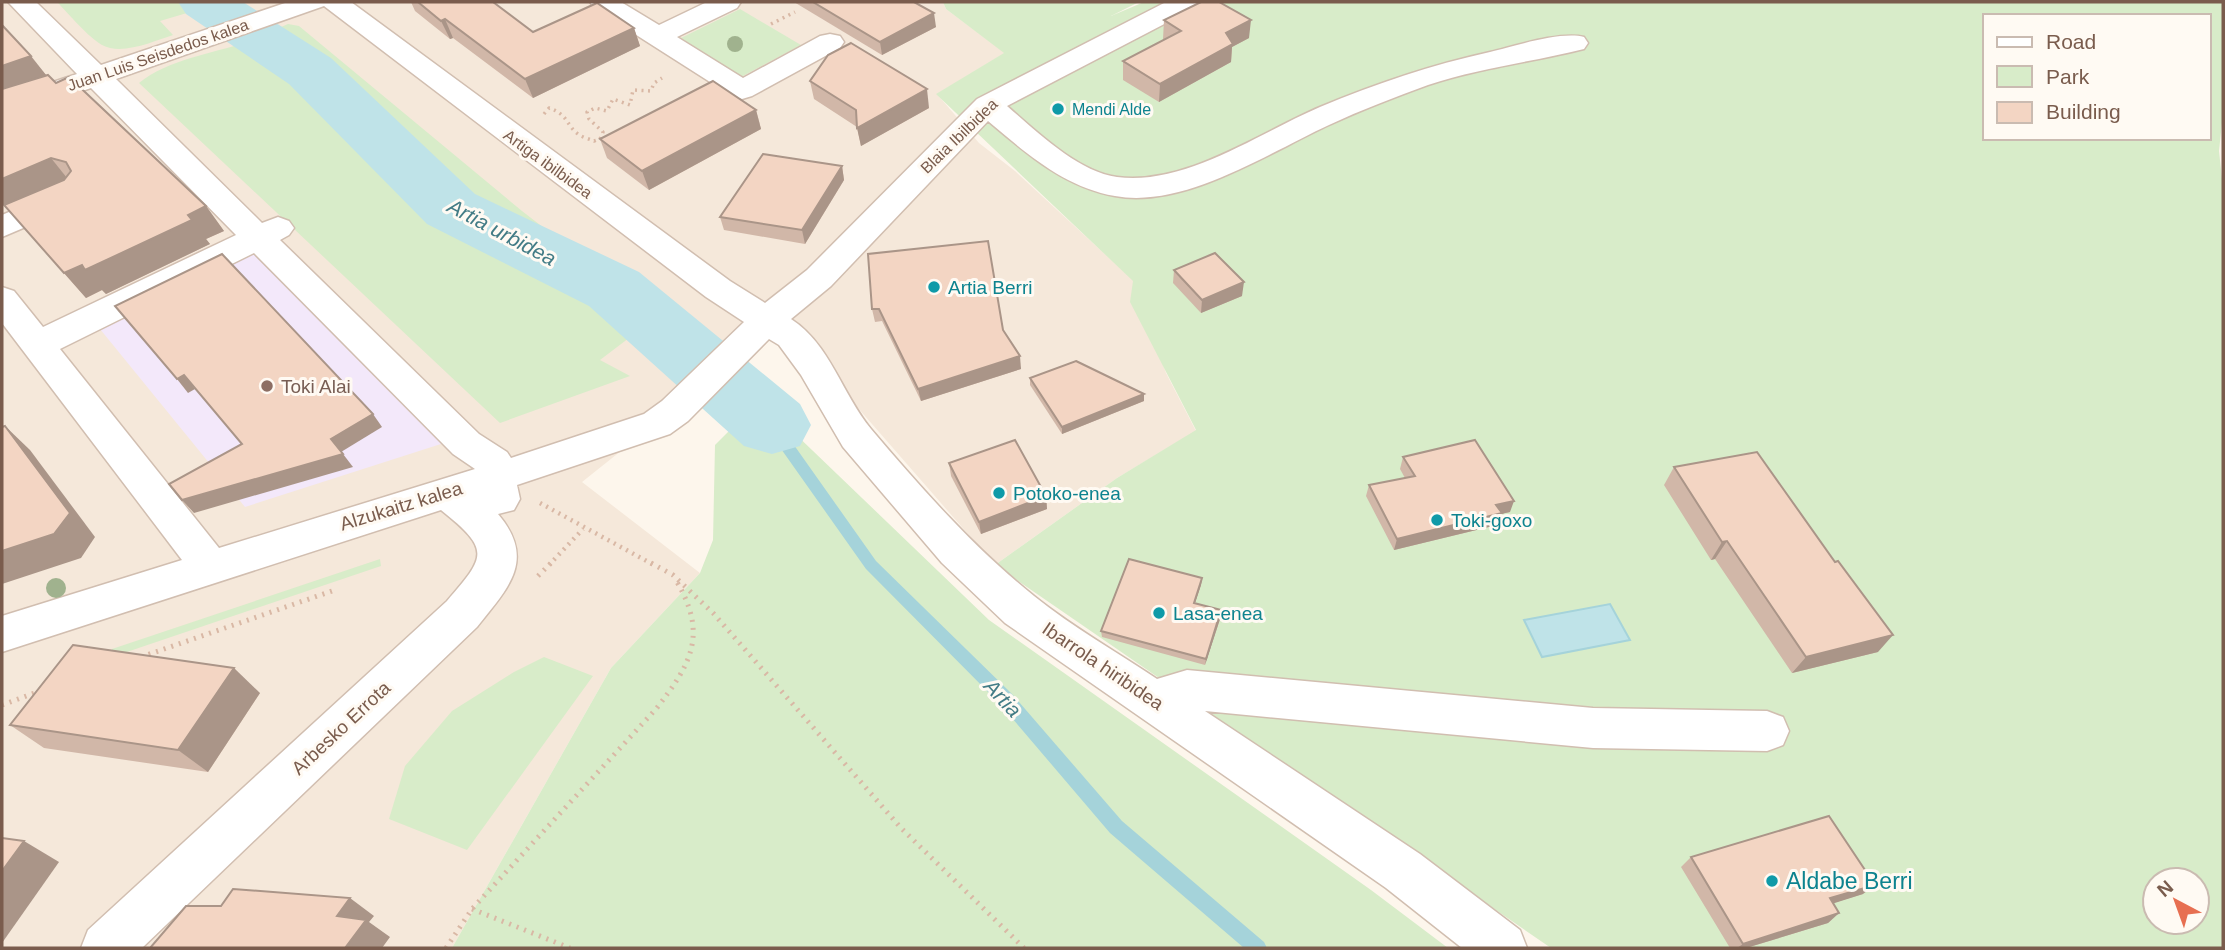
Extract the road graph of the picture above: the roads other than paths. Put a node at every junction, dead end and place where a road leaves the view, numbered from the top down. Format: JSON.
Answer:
{"nodes":[{"id":1,"x":20,"y":2,"type":"edge"},
{"id":2,"x":313,"y":2,"type":"edge"},
{"id":3,"x":334,"y":2,"type":"edge"},
{"id":4,"x":603,"y":2,"type":"edge"},
{"id":5,"x":728,"y":2,"type":"edge"},
{"id":6,"x":1186,"y":2,"type":"edge"},
{"id":7,"x":658,"y":36,"type":"junction"},
{"id":8,"x":830,"y":42,"type":"dead end"},
{"id":9,"x":1574,"y":43,"type":"dead end"},
{"id":10,"x":96,"y":76,"type":"junction"},
{"id":11,"x":987,"y":105,"type":"junction"},
{"id":12,"x":2,"y":109,"type":"edge"},
{"id":13,"x":72,"y":195,"type":"edge"},
{"id":14,"x":2,"y":228,"type":"edge"},
{"id":15,"x":268,"y":233,"type":"junction"},
{"id":16,"x":2,"y":299,"type":"edge"},
{"id":17,"x":767,"y":320,"type":"junction"},
{"id":18,"x":37,"y":345,"type":"junction"},
{"id":19,"x":499,"y":489,"type":"junction"},
{"id":20,"x":445,"y":492,"type":"junction"},
{"id":21,"x":210,"y":566,"type":"junction"},
{"id":22,"x":2,"y":634,"type":"edge"},
{"id":23,"x":1153,"y":700,"type":"junction"},
{"id":24,"x":1767,"y":731,"type":"dead end"},
{"id":25,"x":106,"y":948,"type":"edge"},
{"id":26,"x":1502,"y":948,"type":"edge"}],
"edges":[{"from":1,"to":10,"type":"street"},
{"from":2,"to":10,"type":"street","name":"Juan Luis Seisdedos kalea"},
{"from":3,"to":17,"type":"street","name":"Artiga ibilbidea"},
{"from":4,"to":7,"type":"street"},
{"from":5,"to":7,"type":"street"},
{"from":6,"to":11,"type":"street","name":"Blaia Ibilbidea"},
{"from":7,"to":8,"type":"street"},
{"from":9,"to":11,"type":"street"},
{"from":10,"to":12,"type":"street","name":"Juan Luis Seisdedos kalea"},
{"from":10,"to":15,"type":"street"},
{"from":11,"to":17,"type":"street","name":"Blaia Ibilbidea"},
{"from":13,"to":14,"type":"street"},
{"from":15,"to":18,"type":"street"},
{"from":15,"to":19,"type":"street"},
{"from":16,"to":18,"type":"street"},
{"from":17,"to":19,"type":"street","name":"Alzukaitz kalea"},
{"from":17,"to":23,"type":"street","name":"Ibarrola hiribidea"},
{"from":18,"to":21,"type":"street"},
{"from":19,"to":20,"type":"street","name":"Alzukaitz kalea"},
{"from":20,"to":21,"type":"street","name":"Alzukaitz kalea"},
{"from":20,"to":25,"type":"street","name":"Arbesko Errota"},
{"from":21,"to":22,"type":"street","name":"Alzukaitz kalea"},
{"from":23,"to":24,"type":"street"},
{"from":23,"to":26,"type":"street","name":"Ibarrola hiribidea"}]}
